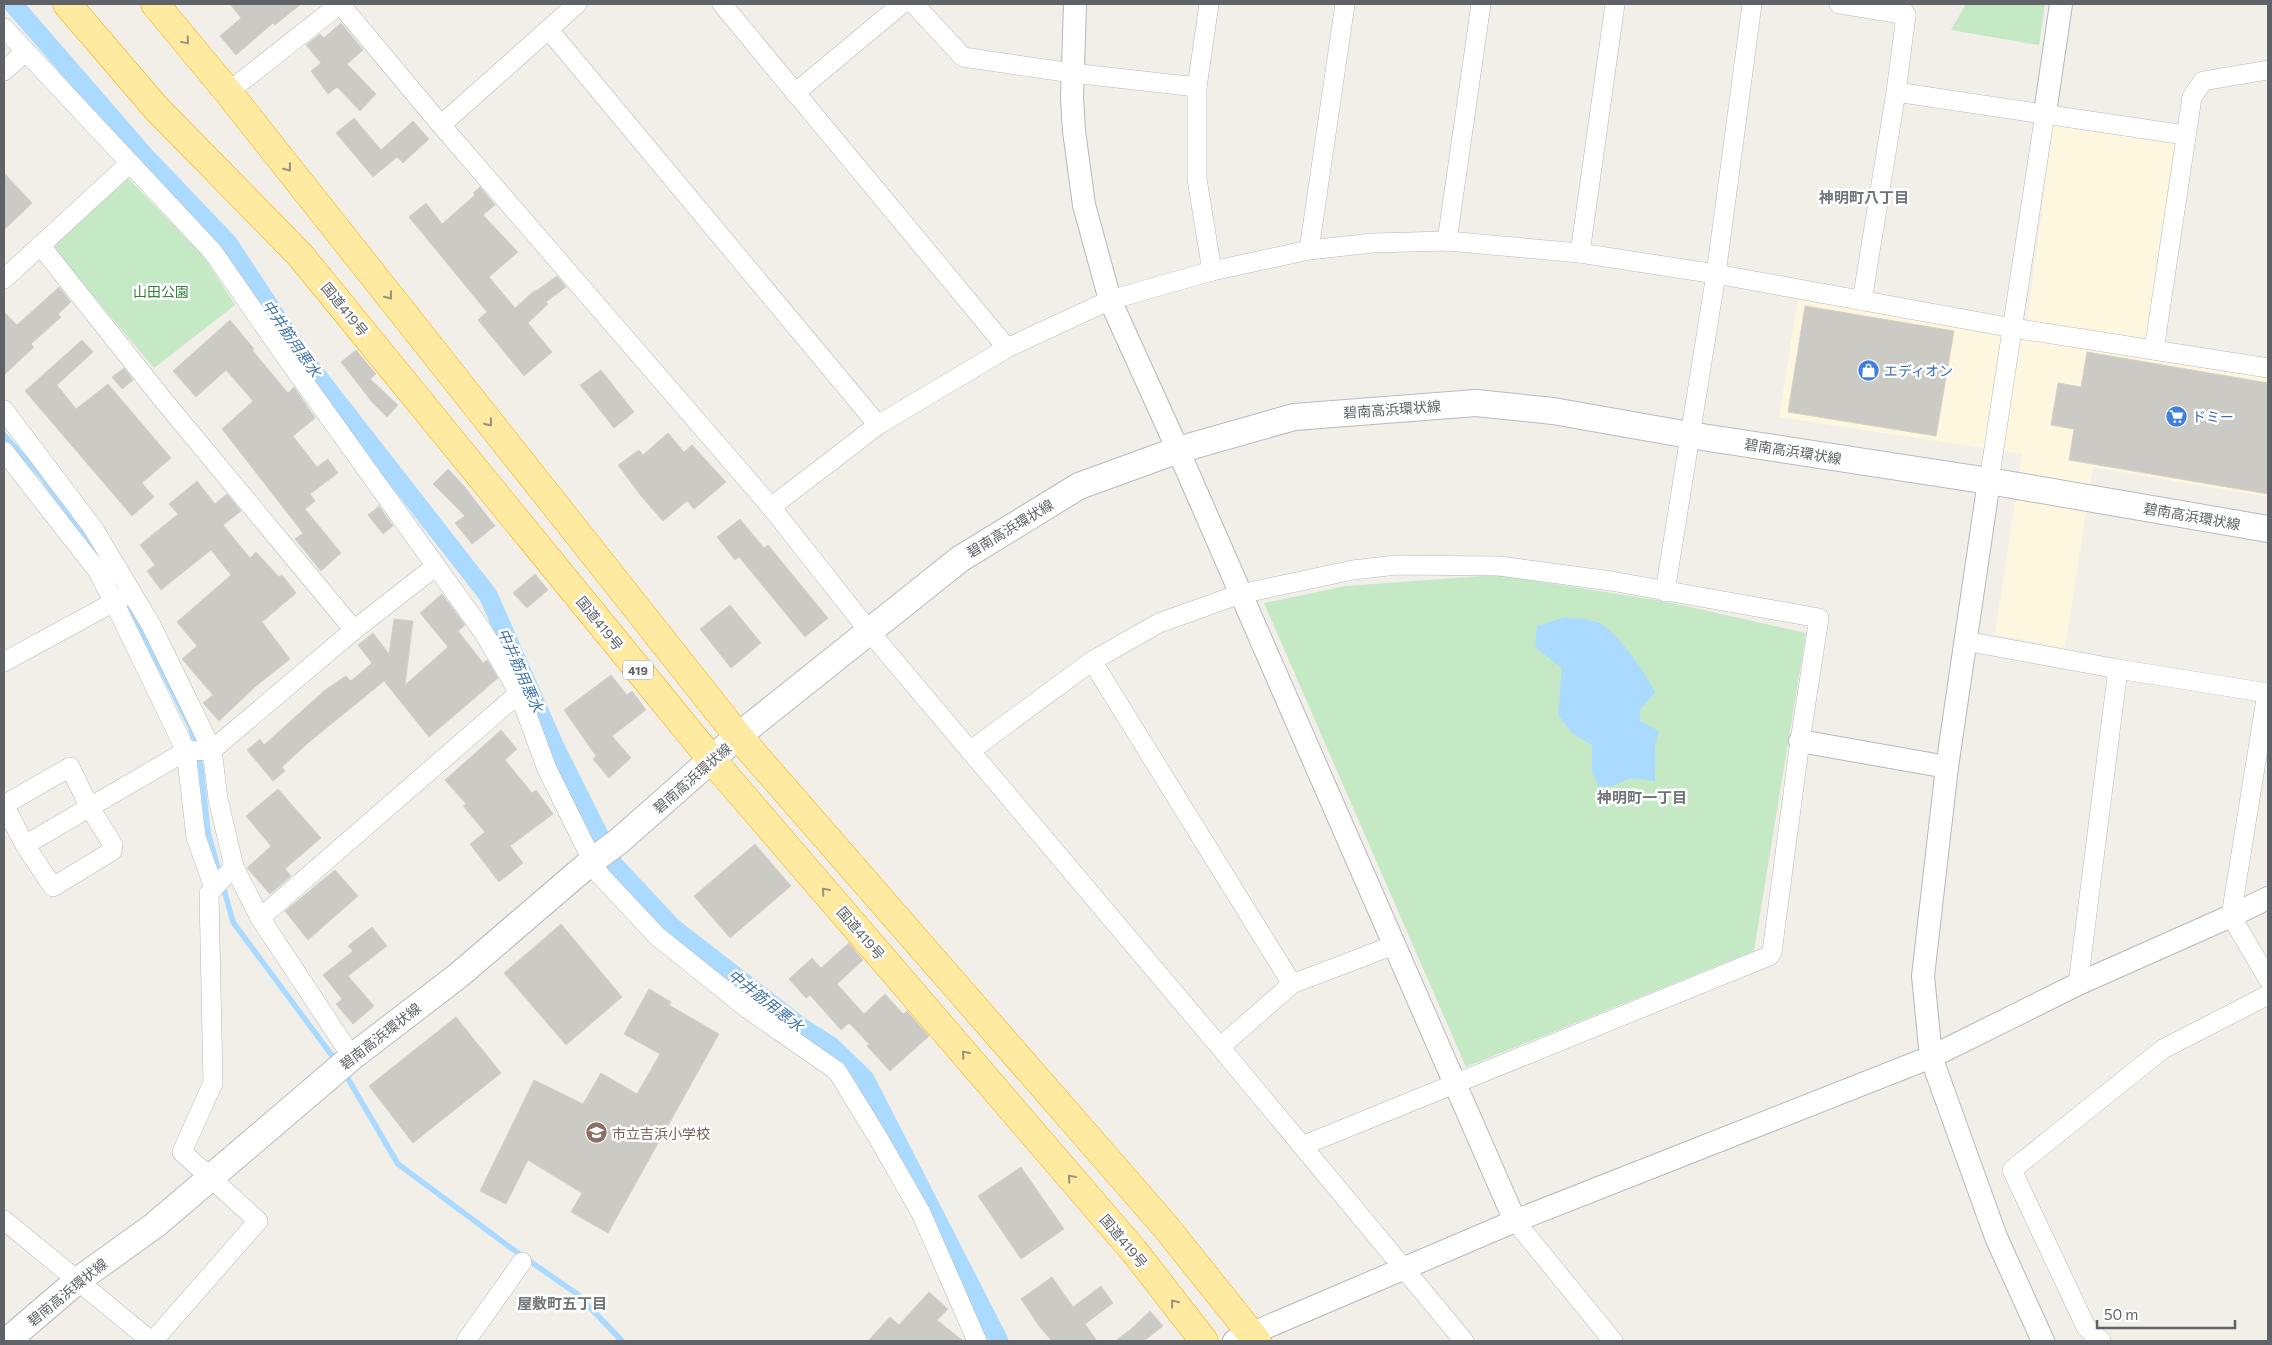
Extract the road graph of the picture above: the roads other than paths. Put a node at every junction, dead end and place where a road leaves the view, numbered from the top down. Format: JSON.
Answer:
{"nodes":[{"id":1,"x":67,"y":4,"type":"edge"},
{"id":2,"x":155,"y":4,"type":"edge"},
{"id":3,"x":340,"y":4,"type":"edge"},
{"id":4,"x":577,"y":4,"type":"edge"},
{"id":5,"x":722,"y":4,"type":"edge"},
{"id":6,"x":902,"y":4,"type":"edge"},
{"id":7,"x":914,"y":4,"type":"edge"},
{"id":8,"x":1074,"y":4,"type":"edge"},
{"id":9,"x":1209,"y":4,"type":"edge"},
{"id":10,"x":1344,"y":4,"type":"edge"},
{"id":11,"x":1481,"y":4,"type":"edge"},
{"id":12,"x":1615,"y":4,"type":"edge"},
{"id":13,"x":1752,"y":4,"type":"edge"},
{"id":14,"x":1839,"y":4,"type":"edge"},
{"id":15,"x":2060,"y":4,"type":"edge"},
{"id":16,"x":1903,"y":9,"type":"edge"},
{"id":17,"x":4,"y":28,"type":"edge"},
{"id":18,"x":549,"y":30,"type":"junction"},
{"id":19,"x":25,"y":52,"type":"junction"},
{"id":20,"x":2268,"y":70,"type":"edge"},
{"id":21,"x":4,"y":71,"type":"edge"},
{"id":22,"x":1072,"y":73,"type":"junction"},
{"id":23,"x":1197,"y":87,"type":"junction"},
{"id":24,"x":228,"y":92,"type":"junction"},
{"id":25,"x":1896,"y":92,"type":"junction"},
{"id":26,"x":796,"y":93,"type":"junction"},
{"id":27,"x":2045,"y":113,"type":"junction"},
{"id":28,"x":441,"y":125,"type":"junction"},
{"id":29,"x":2185,"y":135,"type":"junction"},
{"id":30,"x":130,"y":163,"type":"junction"},
{"id":31,"x":1447,"y":242,"type":"junction"},
{"id":32,"x":40,"y":245,"type":"junction"},
{"id":33,"x":1309,"y":250,"type":"junction"},
{"id":34,"x":1580,"y":252,"type":"junction"},
{"id":35,"x":1212,"y":271,"type":"junction"},
{"id":36,"x":1716,"y":274,"type":"junction"},
{"id":37,"x":4,"y":279,"type":"edge"},
{"id":38,"x":1110,"y":300,"type":"junction"},
{"id":39,"x":1862,"y":301,"type":"junction"},
{"id":40,"x":2013,"y":328,"type":"junction"},
{"id":41,"x":1007,"y":348,"type":"junction"},
{"id":42,"x":2154,"y":350,"type":"junction"},
{"id":43,"x":2268,"y":368,"type":"edge"},
{"id":44,"x":4,"y":410,"type":"edge"},
{"id":45,"x":878,"y":425,"type":"junction"},
{"id":46,"x":1689,"y":435,"type":"junction"},
{"id":47,"x":1178,"y":450,"type":"junction"},
{"id":48,"x":4,"y":451,"type":"edge"},
{"id":49,"x":1989,"y":481,"type":"junction"},
{"id":50,"x":771,"y":507,"type":"junction"},
{"id":51,"x":2268,"y":529,"type":"edge"},
{"id":52,"x":436,"y":566,"type":"junction"},
{"id":53,"x":1665,"y":592,"type":"junction"},
{"id":54,"x":1240,"y":594,"type":"junction"},
{"id":55,"x":123,"y":597,"type":"junction"},
{"id":56,"x":354,"y":630,"type":"junction"},
{"id":57,"x":869,"y":631,"type":"junction"},
{"id":58,"x":1965,"y":641,"type":"junction"},
{"id":59,"x":1092,"y":661,"type":"junction"},
{"id":60,"x":4,"y":662,"type":"edge"},
{"id":61,"x":2118,"y":669,"type":"junction"},
{"id":62,"x":518,"y":693,"type":"junction"},
{"id":63,"x":2268,"y":693,"type":"edge"},
{"id":64,"x":738,"y":736,"type":"junction"},
{"id":65,"x":1800,"y":741,"type":"junction"},
{"id":66,"x":210,"y":750,"type":"junction"},
{"id":67,"x":186,"y":751,"type":"junction"},
{"id":68,"x":970,"y":751,"type":"junction"},
{"id":69,"x":712,"y":760,"type":"junction"},
{"id":70,"x":1947,"y":766,"type":"junction"},
{"id":71,"x":90,"y":808,"type":"junction"},
{"id":72,"x":25,"y":845,"type":"junction"},
{"id":73,"x":592,"y":861,"type":"junction"},
{"id":74,"x":232,"y":869,"type":"junction"},
{"id":75,"x":214,"y":887,"type":"junction"},
{"id":76,"x":2268,"y":898,"type":"edge"},
{"id":77,"x":2231,"y":916,"type":"junction"},
{"id":78,"x":260,"y":918,"type":"junction"},
{"id":79,"x":1394,"y":945,"type":"junction"},
{"id":80,"x":2268,"y":979,"type":"edge"},
{"id":81,"x":1292,"y":984,"type":"junction"},
{"id":82,"x":2078,"y":984,"type":"junction"},
{"id":83,"x":2268,"y":995,"type":"edge"},
{"id":84,"x":1220,"y":1047,"type":"junction"},
{"id":85,"x":1931,"y":1057,"type":"junction"},
{"id":86,"x":344,"y":1064,"type":"junction"},
{"id":87,"x":1454,"y":1084,"type":"junction"},
{"id":88,"x":1302,"y":1146,"type":"junction"},
{"id":89,"x":210,"y":1177,"type":"junction"},
{"id":90,"x":4,"y":1220,"type":"edge"},
{"id":91,"x":1515,"y":1221,"type":"junction"},
{"id":92,"x":522,"y":1262,"type":"dead end"},
{"id":93,"x":1403,"y":1268,"type":"junction"},
{"id":94,"x":77,"y":1281,"type":"junction"},
{"id":95,"x":1248,"y":1339,"type":"edge"},
{"id":96,"x":7,"y":1341,"type":"edge"},
{"id":97,"x":152,"y":1341,"type":"edge"},
{"id":98,"x":466,"y":1341,"type":"edge"},
{"id":99,"x":977,"y":1341,"type":"edge"},
{"id":100,"x":1204,"y":1341,"type":"edge"},
{"id":101,"x":1464,"y":1341,"type":"edge"},
{"id":102,"x":1613,"y":1341,"type":"edge"},
{"id":103,"x":2043,"y":1341,"type":"edge"},
{"id":104,"x":2101,"y":1341,"type":"edge"}],
"edges":[{"from":1,"to":69,"type":"highway","name":"国道419号","number":"419"},
{"from":2,"to":24,"type":"highway","number":"419","one_way":true},
{"from":3,"to":24,"type":"street"},
{"from":3,"to":28,"type":"street"},
{"from":4,"to":18,"type":"street"},
{"from":5,"to":26,"type":"street"},
{"from":6,"to":26,"type":"street"},
{"from":7,"to":22,"type":"street"},
{"from":8,"to":22,"type":"street"},
{"from":9,"to":23,"type":"street"},
{"from":10,"to":33,"type":"street"},
{"from":11,"to":31,"type":"street"},
{"from":12,"to":34,"type":"street"},
{"from":13,"to":36,"type":"street"},
{"from":14,"to":16,"type":"street"},
{"from":15,"to":27,"type":"street"},
{"from":16,"to":25,"type":"street"},
{"from":17,"to":19,"type":"street"},
{"from":18,"to":28,"type":"street"},
{"from":18,"to":45,"type":"street"},
{"from":19,"to":21,"type":"street"},
{"from":19,"to":30,"type":"street"},
{"from":20,"to":29,"type":"street"},
{"from":22,"to":23,"type":"street"},
{"from":22,"to":38,"type":"street"},
{"from":23,"to":35,"type":"street"},
{"from":24,"to":64,"type":"highway","number":"419","one_way":true},
{"from":25,"to":27,"type":"street"},
{"from":25,"to":39,"type":"street"},
{"from":26,"to":41,"type":"street"},
{"from":27,"to":29,"type":"street"},
{"from":27,"to":40,"type":"street"},
{"from":28,"to":50,"type":"street"},
{"from":29,"to":42,"type":"street"},
{"from":30,"to":32,"type":"street"},
{"from":30,"to":52,"type":"street"},
{"from":31,"to":33,"type":"street"},
{"from":31,"to":34,"type":"street"},
{"from":32,"to":37,"type":"street"},
{"from":32,"to":56,"type":"street"},
{"from":33,"to":35,"type":"street"},
{"from":34,"to":36,"type":"street"},
{"from":35,"to":38,"type":"street"},
{"from":36,"to":39,"type":"street"},
{"from":36,"to":46,"type":"street"},
{"from":38,"to":41,"type":"street"},
{"from":38,"to":47,"type":"street"},
{"from":39,"to":40,"type":"street"},
{"from":40,"to":42,"type":"street"},
{"from":40,"to":49,"type":"street"},
{"from":41,"to":45,"type":"street"},
{"from":42,"to":43,"type":"street"},
{"from":44,"to":55,"type":"street"},
{"from":45,"to":50,"type":"street"},
{"from":46,"to":47,"type":"main road","name":"碧南高浜環状線"},
{"from":46,"to":49,"type":"main road","name":"碧南高浜環状線"},
{"from":46,"to":53,"type":"street"},
{"from":47,"to":54,"type":"street"},
{"from":47,"to":57,"type":"main road","name":"碧南高浜環状線"},
{"from":48,"to":55,"type":"street"},
{"from":49,"to":51,"type":"main road","name":"碧南高浜環状線"},
{"from":49,"to":58,"type":"street"},
{"from":50,"to":57,"type":"street"},
{"from":52,"to":56,"type":"street"},
{"from":52,"to":62,"type":"street"},
{"from":53,"to":54,"type":"street"},
{"from":53,"to":65,"type":"street"},
{"from":54,"to":59,"type":"street"},
{"from":54,"to":79,"type":"street"},
{"from":55,"to":60,"type":"street"},
{"from":55,"to":66,"type":"street"},
{"from":55,"to":67,"type":"street"},
{"from":56,"to":66,"type":"street"},
{"from":57,"to":64,"type":"main road","name":"碧南高浜環状線"},
{"from":57,"to":68,"type":"street"},
{"from":58,"to":61,"type":"street"},
{"from":58,"to":70,"type":"street"},
{"from":59,"to":68,"type":"street"},
{"from":59,"to":81,"type":"street"},
{"from":61,"to":63,"type":"street"},
{"from":61,"to":82,"type":"street"},
{"from":62,"to":73,"type":"street"},
{"from":62,"to":78,"type":"street"},
{"from":63,"to":77,"type":"street"},
{"from":64,"to":69,"type":"main road","name":"碧南高浜環状線"},
{"from":64,"to":95,"type":"highway","number":"419"},
{"from":65,"to":70,"type":"street"},
{"from":65,"to":87,"type":"street"},
{"from":66,"to":67,"type":"street"},
{"from":66,"to":74,"type":"street"},
{"from":67,"to":71,"type":"street"},
{"from":67,"to":75,"type":"street"},
{"from":68,"to":84,"type":"street"},
{"from":69,"to":73,"type":"main road","name":"碧南高浜環状線"},
{"from":100,"to":69,"type":"highway","name":"国道419号","number":"419","one_way":true},
{"from":70,"to":85,"type":"street"},
{"from":71,"to":72,"type":"street"},
{"from":71,"to":72,"type":"street"},
{"from":71,"to":72,"type":"street"},
{"from":73,"to":86,"type":"main road","name":"碧南高浜環状線"},
{"from":73,"to":99,"type":"street"},
{"from":74,"to":75,"type":"street"},
{"from":74,"to":78,"type":"street"},
{"from":75,"to":89,"type":"street"},
{"from":76,"to":77,"type":"street"},
{"from":77,"to":80,"type":"street"},
{"from":77,"to":82,"type":"street"},
{"from":78,"to":86,"type":"street"},
{"from":79,"to":81,"type":"street"},
{"from":79,"to":87,"type":"street"},
{"from":81,"to":84,"type":"street"},
{"from":82,"to":85,"type":"street"},
{"from":83,"to":104,"type":"street"},
{"from":84,"to":88,"type":"street"},
{"from":85,"to":91,"type":"street"},
{"from":85,"to":103,"type":"street"},
{"from":86,"to":89,"type":"main road","name":"碧南高浜環状線"},
{"from":87,"to":88,"type":"street"},
{"from":87,"to":91,"type":"street"},
{"from":88,"to":93,"type":"street"},
{"from":89,"to":94,"type":"main road","name":"碧南高浜環状線"},
{"from":89,"to":97,"type":"street"},
{"from":90,"to":94,"type":"street"},
{"from":91,"to":93,"type":"street"},
{"from":91,"to":102,"type":"street"},
{"from":92,"to":98,"type":"street"},
{"from":93,"to":95,"type":"street"},
{"from":93,"to":101,"type":"street"},
{"from":94,"to":96,"type":"main road","name":"碧南高浜環状線"},
{"from":94,"to":97,"type":"street"}]}
